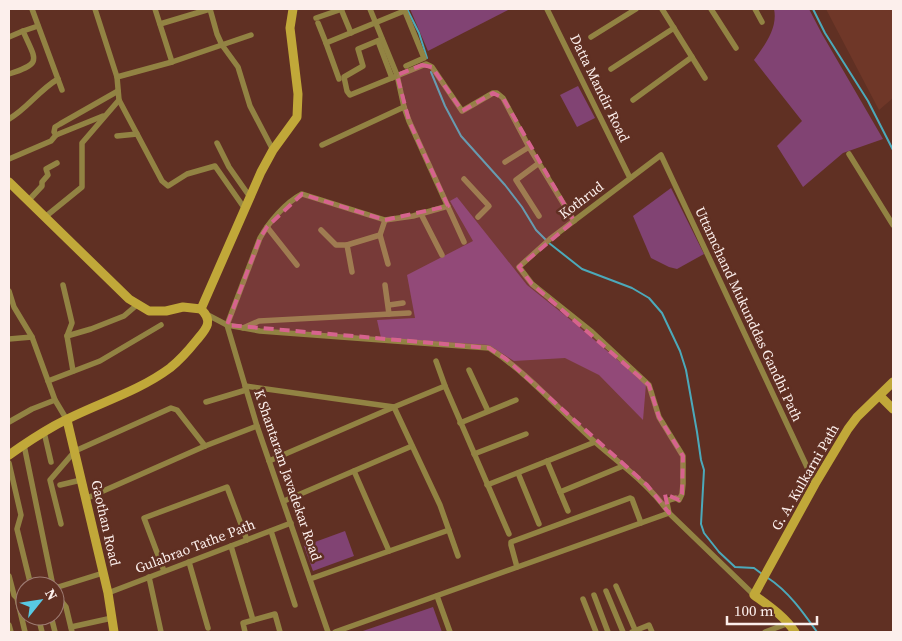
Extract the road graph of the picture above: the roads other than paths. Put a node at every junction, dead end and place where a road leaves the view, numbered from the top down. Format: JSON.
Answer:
{"nodes":[{"id":1,"x":32,"y":9,"type":"edge"},
{"id":2,"x":95,"y":9,"type":"edge"},
{"id":3,"x":155,"y":9,"type":"edge"},
{"id":4,"x":210,"y":9,"type":"edge"},
{"id":5,"x":293,"y":9,"type":"edge"},
{"id":6,"x":342,"y":9,"type":"edge"},
{"id":7,"x":370,"y":9,"type":"edge"},
{"id":8,"x":547,"y":9,"type":"edge"},
{"id":9,"x":636,"y":9,"type":"edge"},
{"id":10,"x":662,"y":9,"type":"edge"},
{"id":11,"x":712,"y":9,"type":"edge"},
{"id":12,"x":754,"y":9,"type":"edge"},
{"id":13,"x":404,"y":10,"type":"edge"},
{"id":14,"x":762,"y":22,"type":"dead end"},
{"id":15,"x":376,"y":23,"type":"junction"},
{"id":16,"x":160,"y":24,"type":"junction"},
{"id":17,"x":38,"y":26,"type":"junction"},
{"id":18,"x":674,"y":28,"type":"junction"},
{"id":19,"x":23,"y":32,"type":"junction"},
{"id":20,"x":351,"y":33,"type":"junction"},
{"id":21,"x":251,"y":35,"type":"dead end"},
{"id":22,"x":9,"y":37,"type":"edge"},
{"id":23,"x":591,"y":37,"type":"dead end"},
{"id":24,"x":380,"y":40,"type":"junction"},
{"id":25,"x":326,"y":43,"type":"junction"},
{"id":26,"x":222,"y":45,"type":"junction"},
{"id":27,"x":736,"y":48,"type":"dead end"},
{"id":28,"x":692,"y":57,"type":"junction"},
{"id":29,"x":172,"y":62,"type":"junction"},
{"id":30,"x":406,"y":66,"type":"dead end"},
{"id":31,"x":611,"y":69,"type":"dead end"},
{"id":32,"x":9,"y":74,"type":"edge"},
{"id":33,"x":394,"y":76,"type":"junction"},
{"id":34,"x":117,"y":77,"type":"junction"},
{"id":35,"x":705,"y":78,"type":"dead end"},
{"id":36,"x":58,"y":79,"type":"junction"},
{"id":37,"x":339,"y":79,"type":"dead end"},
{"id":38,"x":62,"y":90,"type":"dead end"},
{"id":39,"x":118,"y":91,"type":"junction"},
{"id":40,"x":119,"y":100,"type":"junction"},
{"id":41,"x":632,"y":100,"type":"dead end"},
{"id":42,"x":404,"y":107,"type":"junction"},
{"id":43,"x":107,"y":114,"type":"junction"},
{"id":44,"x":9,"y":119,"type":"edge"},
{"id":45,"x":138,"y":134,"type":"junction"},
{"id":46,"x":56,"y":135,"type":"junction"},
{"id":47,"x":117,"y":136,"type":"dead end"},
{"id":48,"x":217,"y":143,"type":"dead end"},
{"id":49,"x":322,"y":145,"type":"dead end"},
{"id":50,"x":529,"y":147,"type":"junction"},
{"id":51,"x":273,"y":150,"type":"junction"},
{"id":52,"x":849,"y":154,"type":"dead end"},
{"id":53,"x":661,"y":155,"type":"joint"},
{"id":54,"x":9,"y":159,"type":"edge"},
{"id":55,"x":505,"y":162,"type":"dead end"},
{"id":56,"x":57,"y":163,"type":"dead end"},
{"id":57,"x":539,"y":163,"type":"junction"},
{"id":58,"x":630,"y":178,"type":"junction"},
{"id":59,"x":464,"y":179,"type":"dead end"},
{"id":60,"x":9,"y":182,"type":"edge"},
{"id":61,"x":250,"y":197,"type":"junction"},
{"id":62,"x":28,"y":201,"type":"junction"},
{"id":63,"x":448,"y":206,"type":"junction"},
{"id":64,"x":245,"y":209,"type":"junction"},
{"id":65,"x":421,"y":214,"type":"junction"},
{"id":66,"x":539,"y":216,"type":"dead end"},
{"id":67,"x":45,"y":217,"type":"junction"},
{"id":68,"x":478,"y":217,"type":"dead end"},
{"id":69,"x":385,"y":220,"type":"junction"},
{"id":70,"x":574,"y":221,"type":"junction"},
{"id":71,"x":893,"y":225,"type":"edge"},
{"id":72,"x":267,"y":226,"type":"junction"},
{"id":73,"x":321,"y":230,"type":"dead end"},
{"id":74,"x":380,"y":235,"type":"junction"},
{"id":75,"x":464,"y":242,"type":"dead end"},
{"id":76,"x":347,"y":245,"type":"junction"},
{"id":77,"x":442,"y":255,"type":"dead end"},
{"id":78,"x":388,"y":264,"type":"dead end"},
{"id":79,"x":297,"y":265,"type":"dead end"},
{"id":80,"x":352,"y":272,"type":"dead end"},
{"id":81,"x":385,"y":284,"type":"dead end"},
{"id":82,"x":63,"y":286,"type":"dead end"},
{"id":83,"x":9,"y":290,"type":"edge"},
{"id":84,"x":403,"y":303,"type":"dead end"},
{"id":85,"x":138,"y":304,"type":"junction"},
{"id":86,"x":389,"y":305,"type":"junction"},
{"id":87,"x":204,"y":311,"type":"junction"},
{"id":88,"x":409,"y":313,"type":"dead end"},
{"id":89,"x":389,"y":314,"type":"junction"},
{"id":90,"x":227,"y":325,"type":"junction"},
{"id":91,"x":161,"y":326,"type":"dead end"},
{"id":92,"x":242,"y":328,"type":"junction"},
{"id":93,"x":67,"y":336,"type":"junction"},
{"id":94,"x":32,"y":337,"type":"junction"},
{"id":95,"x":9,"y":339,"type":"edge"},
{"id":96,"x":436,"y":361,"type":"dead end"},
{"id":97,"x":469,"y":370,"type":"dead end"},
{"id":98,"x":73,"y":371,"type":"junction"},
{"id":99,"x":48,"y":381,"type":"junction"},
{"id":100,"x":893,"y":382,"type":"edge"},
{"id":101,"x":445,"y":386,"type":"junction"},
{"id":102,"x":246,"y":388,"type":"junction"},
{"id":103,"x":880,"y":396,"type":"junction"},
{"id":104,"x":55,"y":400,"type":"junction"},
{"id":105,"x":516,"y":400,"type":"dead end"},
{"id":106,"x":206,"y":402,"type":"dead end"},
{"id":107,"x":394,"y":407,"type":"junction"},
{"id":108,"x":893,"y":409,"type":"edge"},
{"id":109,"x":488,"y":411,"type":"junction"},
{"id":110,"x":67,"y":420,"type":"junction"},
{"id":111,"x":9,"y":422,"type":"edge"},
{"id":112,"x":460,"y":423,"type":"junction"},
{"id":113,"x":257,"y":426,"type":"junction"},
{"id":114,"x":44,"y":432,"type":"junction"},
{"id":115,"x":526,"y":434,"type":"dead end"},
{"id":116,"x":596,"y":442,"type":"junction"},
{"id":117,"x":24,"y":445,"type":"junction"},
{"id":118,"x":205,"y":446,"type":"junction"},
{"id":119,"x":412,"y":446,"type":"junction"},
{"id":120,"x":75,"y":451,"type":"junction"},
{"id":121,"x":474,"y":454,"type":"junction"},
{"id":122,"x":9,"y":455,"type":"edge"},
{"id":123,"x":269,"y":461,"type":"junction"},
{"id":124,"x":547,"y":461,"type":"junction"},
{"id":125,"x":51,"y":462,"type":"dead end"},
{"id":126,"x":9,"y":463,"type":"edge"},
{"id":127,"x":623,"y":466,"type":"junction"},
{"id":128,"x":354,"y":471,"type":"junction"},
{"id":129,"x":518,"y":473,"type":"junction"},
{"id":130,"x":81,"y":480,"type":"junction"},
{"id":131,"x":815,"y":484,"type":"junction"},
{"id":132,"x":60,"y":485,"type":"dead end"},
{"id":133,"x":487,"y":485,"type":"junction"},
{"id":134,"x":560,"y":492,"type":"junction"},
{"id":135,"x":85,"y":499,"type":"junction"},
{"id":136,"x":284,"y":501,"type":"junction"},
{"id":137,"x":568,"y":512,"type":"dead end"},
{"id":138,"x":669,"y":513,"type":"junction"},
{"id":139,"x":291,"y":523,"type":"junction"},
{"id":140,"x":641,"y":523,"type":"junction"},
{"id":141,"x":61,"y":524,"type":"dead end"},
{"id":142,"x":539,"y":524,"type":"dead end"},
{"id":143,"x":449,"y":530,"type":"junction"},
{"id":144,"x":271,"y":531,"type":"junction"},
{"id":145,"x":509,"y":534,"type":"dead end"},
{"id":146,"x":247,"y":540,"type":"junction"},
{"id":147,"x":231,"y":546,"type":"junction"},
{"id":148,"x":389,"y":551,"type":"junction"},
{"id":149,"x":458,"y":556,"type":"dead end"},
{"id":150,"x":189,"y":562,"type":"junction"},
{"id":151,"x":517,"y":567,"type":"junction"},
{"id":152,"x":164,"y":571,"type":"junction"},
{"id":153,"x":104,"y":574,"type":"junction"},
{"id":154,"x":9,"y":576,"type":"edge"},
{"id":155,"x":29,"y":576,"type":"edge"},
{"id":156,"x":52,"y":576,"type":"edge"},
{"id":157,"x":149,"y":577,"type":"junction"},
{"id":158,"x":310,"y":579,"type":"junction"},
{"id":159,"x":65,"y":584,"type":"edge"},
{"id":160,"x":616,"y":586,"type":"dead end"},
{"id":161,"x":606,"y":591,"type":"dead end"},
{"id":162,"x":108,"y":593,"type":"junction"},
{"id":163,"x":594,"y":595,"type":"dead end"},
{"id":164,"x":754,"y":595,"type":"junction"},
{"id":165,"x":437,"y":596,"type":"junction"},
{"id":166,"x":583,"y":599,"type":"dead end"},
{"id":167,"x":295,"y":605,"type":"dead end"},
{"id":168,"x":65,"y":606,"type":"edge"},
{"id":169,"x":112,"y":618,"type":"junction"},
{"id":170,"x":253,"y":620,"type":"junction"},
{"id":171,"x":789,"y":623,"type":"junction"},
{"id":172,"x":9,"y":625,"type":"edge"},
{"id":173,"x":208,"y":628,"type":"dead end"},
{"id":174,"x":72,"y":630,"type":"edge"},
{"id":175,"x":11,"y":632,"type":"edge"},
{"id":176,"x":25,"y":632,"type":"edge"},
{"id":177,"x":114,"y":632,"type":"edge"},
{"id":178,"x":161,"y":632,"type":"edge"},
{"id":179,"x":245,"y":632,"type":"edge"},
{"id":180,"x":280,"y":632,"type":"edge"},
{"id":181,"x":328,"y":632,"type":"edge"},
{"id":182,"x":336,"y":632,"type":"edge"},
{"id":183,"x":450,"y":632,"type":"edge"},
{"id":184,"x":596,"y":632,"type":"edge"},
{"id":185,"x":608,"y":632,"type":"edge"},
{"id":186,"x":623,"y":632,"type":"edge"},
{"id":187,"x":634,"y":632,"type":"edge"},
{"id":188,"x":652,"y":632,"type":"edge"},
{"id":189,"x":764,"y":632,"type":"edge"},
{"id":190,"x":795,"y":632,"type":"edge"}],
"edges":[{"from":1,"to":17,"type":"street"},
{"from":2,"to":34,"type":"street"},
{"from":3,"to":16,"type":"street"},
{"from":4,"to":16,"type":"street"},
{"from":4,"to":26,"type":"street"},
{"from":5,"to":51,"type":"street"},
{"from":6,"to":20,"type":"street"},
{"from":6,"to":25,"type":"street"},
{"from":7,"to":15,"type":"street"},
{"from":8,"to":58,"type":"street","name":"Datta Mandir Road"},
{"from":9,"to":23,"type":"street"},
{"from":10,"to":18,"type":"street"},
{"from":11,"to":27,"type":"street"},
{"from":12,"to":14,"type":"street"},
{"from":13,"to":15,"type":"street"},
{"from":13,"to":30,"type":"street"},
{"from":15,"to":20,"type":"street"},
{"from":15,"to":24,"type":"street"},
{"from":16,"to":29,"type":"street"},
{"from":17,"to":19,"type":"street"},
{"from":17,"to":36,"type":"street"},
{"from":18,"to":28,"type":"street"},
{"from":18,"to":31,"type":"street"},
{"from":19,"to":22,"type":"street"},
{"from":19,"to":32,"type":"street"},
{"from":20,"to":25,"type":"street"},
{"from":21,"to":26,"type":"street"},
{"from":24,"to":33,"type":"street"},
{"from":24,"to":33,"type":"street"},
{"from":25,"to":37,"type":"street"},
{"from":26,"to":29,"type":"street"},
{"from":26,"to":51,"type":"street"},
{"from":28,"to":35,"type":"street"},
{"from":28,"to":41,"type":"street"},
{"from":29,"to":34,"type":"street"},
{"from":33,"to":42,"type":"street"},
{"from":33,"to":50,"type":"street"},
{"from":34,"to":39,"type":"street"},
{"from":36,"to":38,"type":"street"},
{"from":36,"to":44,"type":"street"},
{"from":39,"to":40,"type":"street"},
{"from":39,"to":46,"type":"street"},
{"from":40,"to":43,"type":"street"},
{"from":40,"to":45,"type":"street"},
{"from":42,"to":49,"type":"street"},
{"from":42,"to":63,"type":"street"},
{"from":43,"to":46,"type":"street"},
{"from":43,"to":67,"type":"street"},
{"from":45,"to":47,"type":"street"},
{"from":45,"to":64,"type":"street"},
{"from":46,"to":54,"type":"street"},
{"from":48,"to":61,"type":"street"},
{"from":50,"to":55,"type":"street"},
{"from":50,"to":57,"type":"street"},
{"from":51,"to":61,"type":"street"},
{"from":52,"to":71,"type":"street"},
{"from":53,"to":58,"type":"street","name":"Kothrud"},
{"from":53,"to":131,"type":"street","name":"Uttamchand Mukunddas Gandhi Path"},
{"from":56,"to":62,"type":"street"},
{"from":57,"to":66,"type":"street"},
{"from":57,"to":70,"type":"street"},
{"from":58,"to":70,"type":"street","name":"Kothrud"},
{"from":59,"to":68,"type":"street"},
{"from":60,"to":62,"type":"street"},
{"from":61,"to":64,"type":"street"},
{"from":62,"to":67,"type":"street"},
{"from":63,"to":65,"type":"street"},
{"from":63,"to":75,"type":"street"},
{"from":64,"to":87,"type":"street"},
{"from":65,"to":69,"type":"street"},
{"from":65,"to":77,"type":"street"},
{"from":67,"to":85,"type":"street"},
{"from":69,"to":72,"type":"street"},
{"from":69,"to":74,"type":"street"},
{"from":70,"to":138,"type":"street","name":"Kothrud"},
{"from":72,"to":79,"type":"street"},
{"from":72,"to":90,"type":"street"},
{"from":73,"to":76,"type":"street"},
{"from":74,"to":76,"type":"street"},
{"from":74,"to":78,"type":"street"},
{"from":76,"to":80,"type":"street"},
{"from":81,"to":86,"type":"street"},
{"from":82,"to":93,"type":"street"},
{"from":83,"to":94,"type":"street"},
{"from":84,"to":86,"type":"street"},
{"from":85,"to":87,"type":"street"},
{"from":85,"to":93,"type":"street"},
{"from":86,"to":89,"type":"street"},
{"from":87,"to":90,"type":"street"},
{"from":87,"to":110,"type":"street"},
{"from":88,"to":89,"type":"street"},
{"from":89,"to":92,"type":"street"},
{"from":90,"to":92,"type":"street"},
{"from":90,"to":102,"type":"street","name":"K Shantaram Javadekar Road"},
{"from":91,"to":98,"type":"street"},
{"from":92,"to":116,"type":"street"},
{"from":93,"to":98,"type":"street"},
{"from":94,"to":95,"type":"street"},
{"from":94,"to":99,"type":"street"},
{"from":96,"to":101,"type":"street"},
{"from":97,"to":109,"type":"street"},
{"from":98,"to":99,"type":"street"},
{"from":99,"to":104,"type":"street"},
{"from":100,"to":103,"type":"street","name":"G. A. Kulkarni Path"},
{"from":101,"to":107,"type":"street"},
{"from":101,"to":112,"type":"street"},
{"from":102,"to":106,"type":"street"},
{"from":102,"to":107,"type":"street"},
{"from":102,"to":113,"type":"street","name":"K Shantaram Javadekar Road"},
{"from":103,"to":108,"type":"street"},
{"from":103,"to":131,"type":"street","name":"G. A. Kulkarni Path"},
{"from":104,"to":110,"type":"street"},
{"from":104,"to":111,"type":"street"},
{"from":105,"to":109,"type":"street"},
{"from":107,"to":119,"type":"street"},
{"from":107,"to":123,"type":"street"},
{"from":109,"to":112,"type":"street"},
{"from":110,"to":114,"type":"street"},
{"from":110,"to":120,"type":"street","name":"Gaothan Road"},
{"from":112,"to":121,"type":"street"},
{"from":113,"to":118,"type":"street"},
{"from":113,"to":123,"type":"street","name":"K Shantaram Javadekar Road"},
{"from":114,"to":117,"type":"street"},
{"from":114,"to":125,"type":"street"},
{"from":115,"to":121,"type":"street"},
{"from":116,"to":124,"type":"street"},
{"from":116,"to":127,"type":"street"},
{"from":117,"to":122,"type":"street"},
{"from":117,"to":156,"type":"street"},
{"from":118,"to":120,"type":"street"},
{"from":118,"to":135,"type":"street"},
{"from":119,"to":128,"type":"street"},
{"from":119,"to":143,"type":"street"},
{"from":120,"to":130,"type":"street","name":"Gaothan Road"},
{"from":120,"to":141,"type":"street"},
{"from":121,"to":133,"type":"street"},
{"from":123,"to":136,"type":"street","name":"K Shantaram Javadekar Road"},
{"from":124,"to":129,"type":"street"},
{"from":124,"to":134,"type":"street"},
{"from":126,"to":155,"type":"street"},
{"from":127,"to":134,"type":"street"},
{"from":127,"to":138,"type":"street"},
{"from":128,"to":136,"type":"street"},
{"from":128,"to":148,"type":"street"},
{"from":129,"to":133,"type":"street"},
{"from":129,"to":142,"type":"street"},
{"from":130,"to":132,"type":"street"},
{"from":130,"to":135,"type":"street","name":"Gaothan Road"},
{"from":131,"to":164,"type":"street","name":"G. A. Kulkarni Path"},
{"from":133,"to":145,"type":"street"},
{"from":134,"to":137,"type":"street"},
{"from":135,"to":153,"type":"street","name":"Gaothan Road"},
{"from":136,"to":139,"type":"street","name":"K Shantaram Javadekar Road"},
{"from":138,"to":140,"type":"street"},
{"from":138,"to":164,"type":"street"},
{"from":139,"to":144,"type":"street","name":"Gulabrao Tathe Path"},
{"from":139,"to":158,"type":"street","name":"K Shantaram Javadekar Road"},
{"from":140,"to":151,"type":"street"},
{"from":140,"to":151,"type":"street"},
{"from":143,"to":148,"type":"street"},
{"from":143,"to":149,"type":"street"},
{"from":144,"to":146,"type":"street","name":"Gulabrao Tathe Path"},
{"from":144,"to":167,"type":"street"},
{"from":146,"to":147,"type":"street","name":"Gulabrao Tathe Path"},
{"from":146,"to":152,"type":"street"},
{"from":147,"to":150,"type":"street","name":"Gulabrao Tathe Path"},
{"from":147,"to":170,"type":"street"},
{"from":148,"to":158,"type":"street"},
{"from":150,"to":152,"type":"street","name":"Gulabrao Tathe Path"},
{"from":150,"to":173,"type":"street"},
{"from":151,"to":165,"type":"street"},
{"from":152,"to":157,"type":"street","name":"Gulabrao Tathe Path"},
{"from":153,"to":159,"type":"street"},
{"from":153,"to":162,"type":"street","name":"Gaothan Road"},
{"from":154,"to":176,"type":"street"},
{"from":157,"to":162,"type":"street","name":"Gulabrao Tathe Path"},
{"from":157,"to":178,"type":"street"},
{"from":158,"to":181,"type":"street","name":"K Shantaram Javadekar Road"},
{"from":160,"to":187,"type":"street"},
{"from":161,"to":186,"type":"street"},
{"from":162,"to":169,"type":"street","name":"Gaothan Road"},
{"from":163,"to":185,"type":"street"},
{"from":164,"to":171,"type":"street"},
{"from":165,"to":182,"type":"street"},
{"from":165,"to":183,"type":"street"},
{"from":166,"to":184,"type":"street"},
{"from":168,"to":174,"type":"street"},
{"from":169,"to":174,"type":"street"},
{"from":169,"to":177,"type":"street","name":"Gaothan Road"},
{"from":170,"to":179,"type":"street"},
{"from":170,"to":180,"type":"street"},
{"from":171,"to":189,"type":"street"},
{"from":171,"to":190,"type":"street"},
{"from":172,"to":175,"type":"street"},
{"from":187,"to":188,"type":"street"}]}
